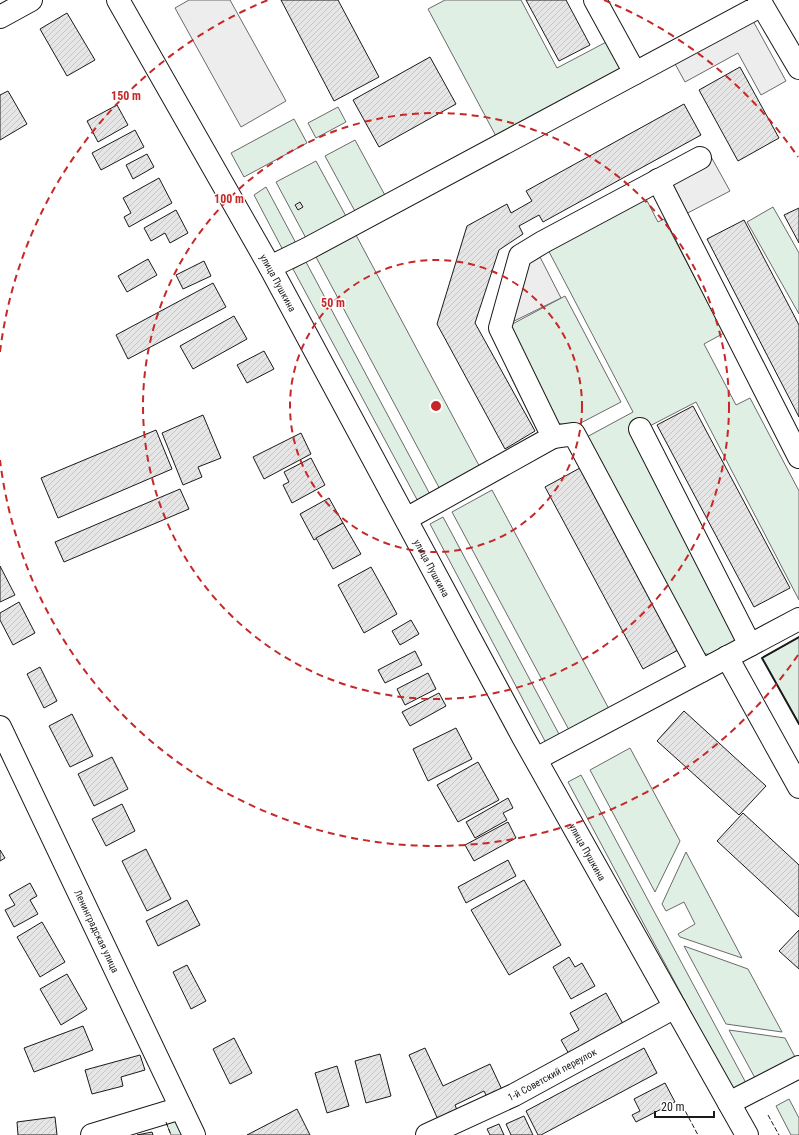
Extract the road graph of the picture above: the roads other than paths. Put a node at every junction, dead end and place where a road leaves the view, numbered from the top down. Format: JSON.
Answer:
{"nodes":[{"id":1,"x":31,"y":0,"type":"edge"},
{"id":2,"x":118,"y":0,"type":"edge"},
{"id":3,"x":595,"y":0,"type":"edge"},
{"id":4,"x":760,"y":2,"type":"edge"},
{"id":5,"x":0,"y":17,"type":"edge"},
{"id":6,"x":799,"y":68,"type":"edge"},
{"id":7,"x":635,"y":73,"type":"junction"},
{"id":8,"x":700,"y":158,"type":"dead end"},
{"id":9,"x":658,"y":180,"type":"junction"},
{"id":10,"x":270,"y":267,"type":"junction"},
{"id":11,"x":640,"y":429,"type":"dead end"},
{"id":12,"x":553,"y":437,"type":"junction"},
{"id":13,"x":799,"y":457,"type":"edge"},
{"id":14,"x":406,"y":519,"type":"junction"},
{"id":15,"x":799,"y":619,"type":"edge"},
{"id":16,"x":750,"y":645,"type":"junction"},
{"id":17,"x":728,"y":657,"type":"junction"},
{"id":18,"x":701,"y":671,"type":"junction"},
{"id":19,"x":0,"y":727,"type":"edge"},
{"id":20,"x":536,"y":759,"type":"junction"},
{"id":21,"x":799,"y":787,"type":"edge"},
{"id":22,"x":675,"y":1007,"type":"junction"},
{"id":23,"x":799,"y":1067,"type":"edge"},
{"id":24,"x":729,"y":1103,"type":"junction"},
{"id":25,"x":181,"y":1108,"type":"junction"},
{"id":26,"x":92,"y":1135,"type":"edge"},
{"id":27,"x":194,"y":1135,"type":"edge"},
{"id":28,"x":427,"y":1135,"type":"edge"},
{"id":29,"x":747,"y":1135,"type":"edge"}],
"edges":[{"from":1,"to":5,"type":"street"},
{"from":2,"to":10,"type":"street","name":"улица Пушкина"},
{"from":3,"to":7,"type":"street"},
{"from":4,"to":6,"type":"street"},
{"from":4,"to":7,"type":"street"},
{"from":7,"to":10,"type":"street"},
{"from":8,"to":9,"type":"street"},
{"from":9,"to":12,"type":"street"},
{"from":9,"to":13,"type":"street"},
{"from":10,"to":14,"type":"street","name":"улица Пушкина"},
{"from":11,"to":16,"type":"street"},
{"from":12,"to":14,"type":"street"},
{"from":12,"to":18,"type":"street"},
{"from":14,"to":20,"type":"street","name":"улица Пушкина"},
{"from":15,"to":16,"type":"street"},
{"from":16,"to":17,"type":"street"},
{"from":17,"to":18,"type":"street"},
{"from":17,"to":21,"type":"street"},
{"from":18,"to":20,"type":"street"},
{"from":19,"to":25,"type":"street","name":"Ленинградская улица"},
{"from":20,"to":22,"type":"street","name":"улица Пушкина"},
{"from":22,"to":24,"type":"street","name":"улица Пушкина"},
{"from":22,"to":28,"type":"street","name":"1-й Советский переулок"},
{"from":23,"to":24,"type":"street"},
{"from":24,"to":29,"type":"street","name":"улица Пушкина"},
{"from":25,"to":26,"type":"street"},
{"from":25,"to":27,"type":"street","name":"Ленинградская улица"}]}
